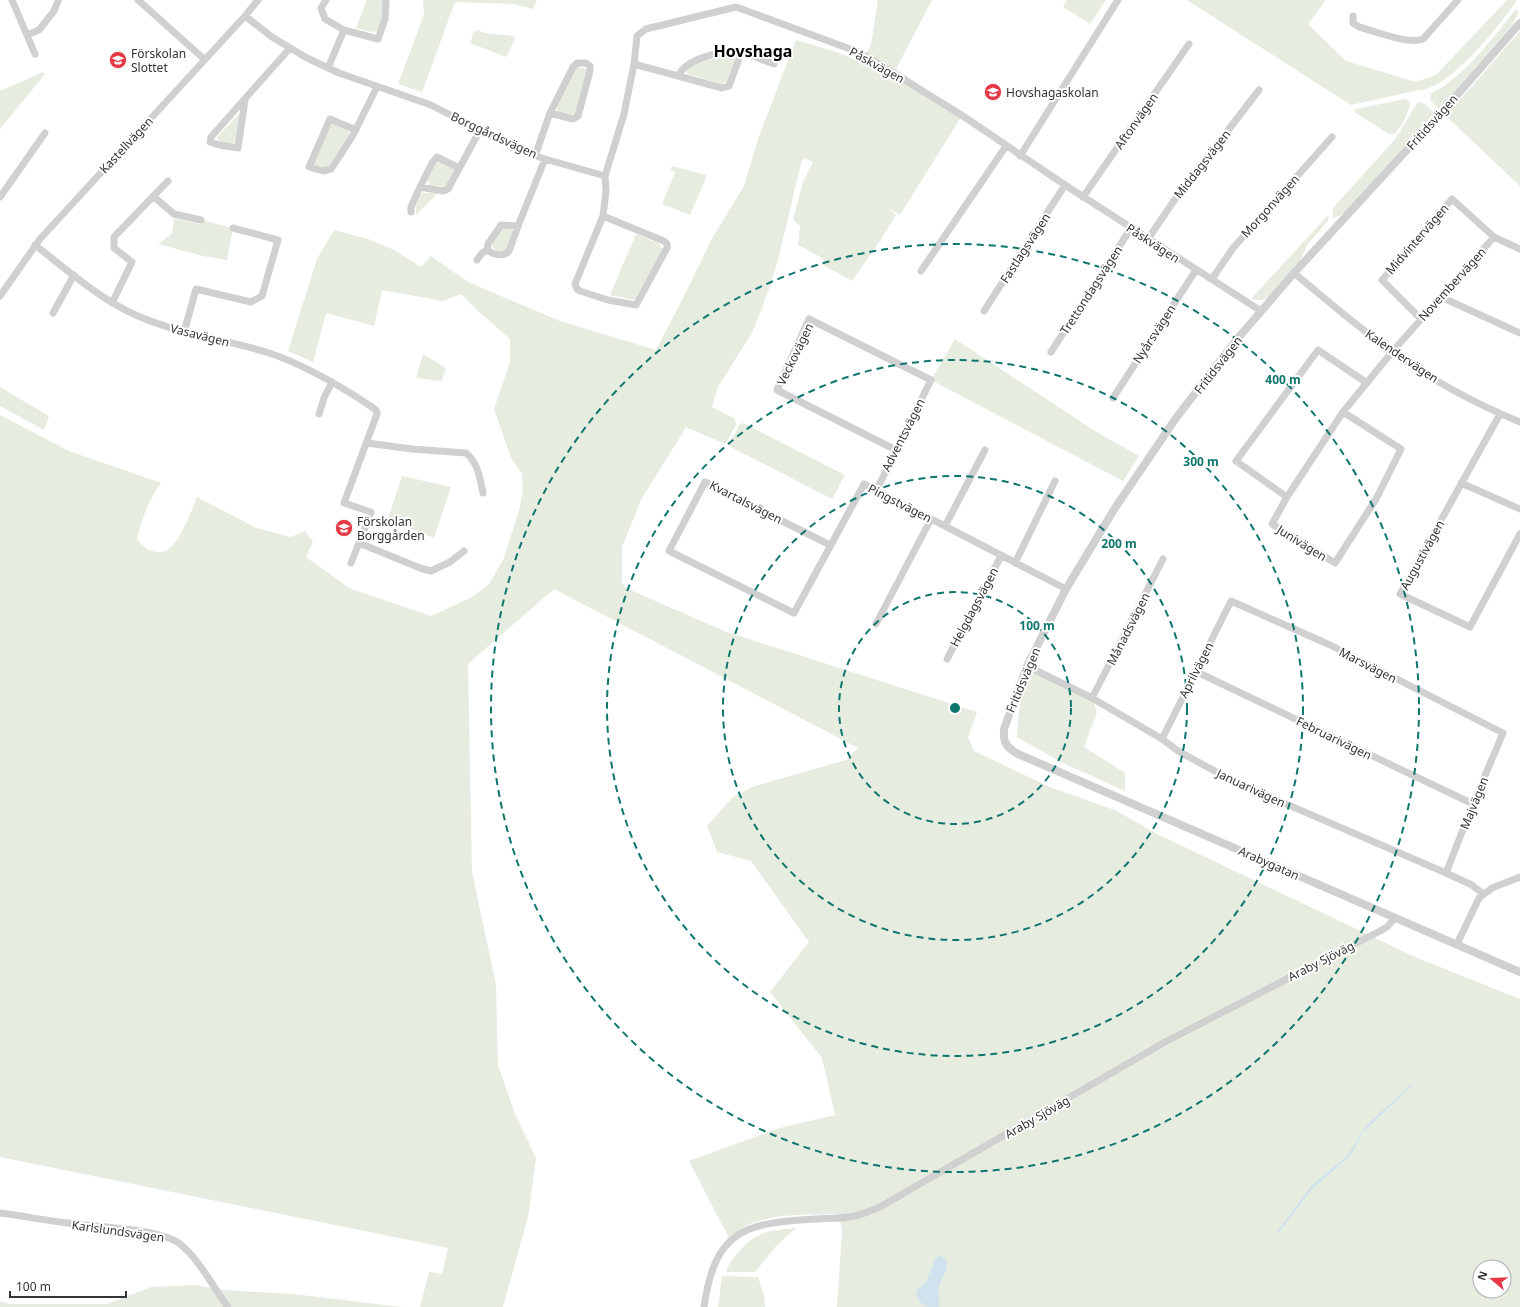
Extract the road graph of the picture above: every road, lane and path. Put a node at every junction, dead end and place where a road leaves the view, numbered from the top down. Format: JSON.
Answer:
{"nodes":[{"id":1,"x":12,"y":0,"type":"edge"},
{"id":2,"x":138,"y":0,"type":"edge"},
{"id":3,"x":258,"y":0,"type":"edge"},
{"id":4,"x":326,"y":0,"type":"edge"},
{"id":5,"x":386,"y":0,"type":"edge"},
{"id":6,"x":1118,"y":0,"type":"edge"},
{"id":7,"x":1458,"y":0,"type":"edge"},
{"id":8,"x":58,"y":1,"type":"dead end"},
{"id":9,"x":737,"y":4,"type":"edge"},
{"id":10,"x":245,"y":16,"type":"junction"},
{"id":11,"x":1353,"y":16,"type":"dead end"},
{"id":12,"x":1520,"y":23,"type":"edge"},
{"id":13,"x":344,"y":30,"type":"junction"},
{"id":14,"x":27,"y":35,"type":"junction"},
{"id":15,"x":1189,"y":44,"type":"dead end"},
{"id":16,"x":290,"y":48,"type":"junction"},
{"id":17,"x":35,"y":54,"type":"dead end"},
{"id":18,"x":739,"y":55,"type":"junction"},
{"id":19,"x":204,"y":60,"type":"junction"},
{"id":20,"x":634,"y":64,"type":"junction"},
{"id":21,"x":774,"y":64,"type":"dead end"},
{"id":22,"x":328,"y":68,"type":"junction"},
{"id":23,"x":679,"y":76,"type":"junction"},
{"id":24,"x":377,"y":87,"type":"junction"},
{"id":25,"x":1259,"y":90,"type":"dead end"},
{"id":26,"x":245,"y":100,"type":"junction"},
{"id":27,"x":550,"y":113,"type":"junction"},
{"id":28,"x":356,"y":130,"type":"junction"},
{"id":29,"x":480,"y":130,"type":"junction"},
{"id":30,"x":45,"y":133,"type":"dead end"},
{"id":31,"x":1332,"y":137,"type":"dead end"},
{"id":32,"x":1006,"y":146,"type":"junction"},
{"id":33,"x":535,"y":156,"type":"junction"},
{"id":34,"x":1020,"y":156,"type":"junction"},
{"id":35,"x":545,"y":159,"type":"junction"},
{"id":36,"x":459,"y":168,"type":"junction"},
{"id":37,"x":606,"y":176,"type":"junction"},
{"id":38,"x":168,"y":181,"type":"dead end"},
{"id":39,"x":1065,"y":185,"type":"junction"},
{"id":40,"x":420,"y":187,"type":"junction"},
{"id":41,"x":153,"y":196,"type":"junction"},
{"id":42,"x":0,"y":197,"type":"edge"},
{"id":43,"x":1083,"y":197,"type":"junction"},
{"id":44,"x":411,"y":212,"type":"dead end"},
{"id":45,"x":603,"y":216,"type":"junction"},
{"id":46,"x":202,"y":220,"type":"dead end"},
{"id":47,"x":518,"y":226,"type":"junction"},
{"id":48,"x":233,"y":228,"type":"dead end"},
{"id":49,"x":1131,"y":228,"type":"junction"},
{"id":50,"x":1494,"y":237,"type":"junction"},
{"id":51,"x":1148,"y":239,"type":"junction"},
{"id":52,"x":35,"y":246,"type":"junction"},
{"id":53,"x":1520,"y":249,"type":"edge"},
{"id":54,"x":487,"y":250,"type":"junction"},
{"id":55,"x":476,"y":260,"type":"dead end"},
{"id":56,"x":1196,"y":270,"type":"junction"},
{"id":57,"x":921,"y":271,"type":"dead end"},
{"id":58,"x":1294,"y":273,"type":"junction"},
{"id":59,"x":74,"y":275,"type":"junction"},
{"id":60,"x":1212,"y":279,"type":"junction"},
{"id":61,"x":1,"y":293,"type":"edge"},
{"id":62,"x":1441,"y":297,"type":"junction"},
{"id":63,"x":112,"y":303,"type":"junction"},
{"id":64,"x":984,"y":311,"type":"dead end"},
{"id":65,"x":1261,"y":311,"type":"junction"},
{"id":66,"x":52,"y":313,"type":"dead end"},
{"id":67,"x":1421,"y":319,"type":"junction"},
{"id":68,"x":184,"y":332,"type":"junction"},
{"id":69,"x":1520,"y":334,"type":"edge"},
{"id":70,"x":1051,"y":352,"type":"dead end"},
{"id":71,"x":1392,"y":352,"type":"junction"},
{"id":72,"x":931,"y":380,"type":"joint"},
{"id":73,"x":332,"y":382,"type":"junction"},
{"id":74,"x":1367,"y":383,"type":"junction"},
{"id":75,"x":1113,"y":398,"type":"dead end"},
{"id":76,"x":1343,"y":412,"type":"junction"},
{"id":77,"x":319,"y":414,"type":"dead end"},
{"id":78,"x":1500,"y":414,"type":"junction"},
{"id":79,"x":1520,"y":422,"type":"edge"},
{"id":80,"x":367,"y":442,"type":"junction"},
{"id":81,"x":896,"y":450,"type":"junction"},
{"id":82,"x":985,"y":450,"type":"dead end"},
{"id":83,"x":1055,"y":481,"type":"dead end"},
{"id":84,"x":1461,"y":483,"type":"junction"},
{"id":85,"x":876,"y":491,"type":"junction"},
{"id":86,"x":483,"y":493,"type":"dead end"},
{"id":87,"x":1287,"y":497,"type":"junction"},
{"id":88,"x":1520,"y":509,"type":"edge"},
{"id":89,"x":931,"y":519,"type":"junction"},
{"id":90,"x":945,"y":526,"type":"junction"},
{"id":91,"x":1520,"y":534,"type":"edge"},
{"id":92,"x":359,"y":543,"type":"junction"},
{"id":93,"x":830,"y":545,"type":"junction"},
{"id":94,"x":464,"y":551,"type":"dead end"},
{"id":95,"x":1001,"y":556,"type":"junction"},
{"id":96,"x":1163,"y":559,"type":"dead end"},
{"id":97,"x":351,"y":563,"type":"dead end"},
{"id":98,"x":1015,"y":563,"type":"junction"},
{"id":99,"x":1066,"y":589,"type":"junction"},
{"id":100,"x":1231,"y":601,"type":"joint"},
{"id":101,"x":794,"y":613,"type":"joint"},
{"id":102,"x":876,"y":624,"type":"dead end"},
{"id":103,"x":947,"y":659,"type":"dead end"},
{"id":104,"x":1027,"y":666,"type":"junction"},
{"id":105,"x":1195,"y":671,"type":"junction"},
{"id":106,"x":1092,"y":698,"type":"junction"},
{"id":107,"x":1503,"y":733,"type":"joint"},
{"id":108,"x":1162,"y":739,"type":"junction"},
{"id":109,"x":1018,"y":754,"type":"joint"},
{"id":110,"x":1472,"y":804,"type":"junction"},
{"id":111,"x":1446,"y":872,"type":"junction"},
{"id":112,"x":1520,"y":877,"type":"edge"},
{"id":113,"x":1483,"y":894,"type":"junction"},
{"id":114,"x":1395,"y":918,"type":"junction"},
{"id":115,"x":1457,"y":944,"type":"junction"},
{"id":116,"x":1520,"y":972,"type":"edge"},
{"id":117,"x":0,"y":1213,"type":"edge"},
{"id":118,"x":228,"y":1307,"type":"edge"},
{"id":119,"x":704,"y":1307,"type":"edge"}],
"edges":[{"from":1,"to":14,"type":"street"},
{"from":2,"to":19,"type":"street"},
{"from":3,"to":10,"type":"street","name":"Kastellvägen"},
{"from":4,"to":13,"type":"street"},
{"from":5,"to":13,"type":"street"},
{"from":6,"to":34,"type":"street"},
{"from":7,"to":11,"type":"street"},
{"from":8,"to":14,"type":"street"},
{"from":9,"to":20,"type":"street"},
{"from":9,"to":32,"type":"street","name":"Påskvägen"},
{"from":10,"to":16,"type":"street","name":"Borggårdsvägen"},
{"from":10,"to":19,"type":"street","name":"Kastellvägen"},
{"from":12,"to":58,"type":"street","name":"Fritidsvägen"},
{"from":13,"to":22,"type":"street"},
{"from":14,"to":17,"type":"street"},
{"from":15,"to":43,"type":"street","name":"Aftonvägen"},
{"from":16,"to":22,"type":"street","name":"Borggårdsvägen"},
{"from":16,"to":26,"type":"street"},
{"from":18,"to":21,"type":"street"},
{"from":18,"to":23,"type":"street"},
{"from":18,"to":23,"type":"street"},
{"from":19,"to":52,"type":"street","name":"Kastellvägen"},
{"from":20,"to":23,"type":"street"},
{"from":20,"to":37,"type":"street"},
{"from":22,"to":24,"type":"street","name":"Borggårdsvägen"},
{"from":24,"to":28,"type":"street"},
{"from":24,"to":29,"type":"street","name":"Borggårdsvägen"},
{"from":25,"to":51,"type":"street","name":"Middagsvägen"},
{"from":26,"to":26,"type":"street"},
{"from":27,"to":27,"type":"street"},
{"from":27,"to":33,"type":"street"},
{"from":28,"to":28,"type":"street"},
{"from":29,"to":33,"type":"street","name":"Borggårdsvägen"},
{"from":29,"to":36,"type":"street"},
{"from":30,"to":42,"type":"street"},
{"from":31,"to":60,"type":"street","name":"Morgonvägen"},
{"from":32,"to":34,"type":"street","name":"Påskvägen"},
{"from":32,"to":57,"type":"street"},
{"from":33,"to":35,"type":"street","name":"Borggårdsvägen"},
{"from":34,"to":39,"type":"street","name":"Påskvägen"},
{"from":35,"to":37,"type":"street","name":"Borggårdsvägen"},
{"from":35,"to":47,"type":"street"},
{"from":36,"to":40,"type":"street"},
{"from":36,"to":40,"type":"street"},
{"from":37,"to":45,"type":"street"},
{"from":38,"to":41,"type":"street"},
{"from":39,"to":43,"type":"street","name":"Påskvägen"},
{"from":39,"to":64,"type":"street","name":"Fastlagsvägen"},
{"from":40,"to":44,"type":"street"},
{"from":41,"to":46,"type":"street"},
{"from":41,"to":63,"type":"street"},
{"from":43,"to":49,"type":"street","name":"Påskvägen"},
{"from":45,"to":45,"type":"street"},
{"from":47,"to":54,"type":"street"},
{"from":47,"to":54,"type":"street"},
{"from":48,"to":68,"type":"street"},
{"from":49,"to":51,"type":"street","name":"Påskvägen"},
{"from":49,"to":70,"type":"street","name":"Trettondagsvägen"},
{"from":50,"to":53,"type":"street","name":"Novembervägen"},
{"from":50,"to":62,"type":"street","name":"Novembervägen"},
{"from":50,"to":67,"type":"street","name":"Midvintervägen"},
{"from":51,"to":56,"type":"street","name":"Påskvägen"},
{"from":52,"to":59,"type":"street","name":"Vasavägen"},
{"from":52,"to":61,"type":"street","name":"Kastellvägen"},
{"from":54,"to":55,"type":"street"},
{"from":56,"to":60,"type":"street","name":"Påskvägen"},
{"from":56,"to":75,"type":"street","name":"Nyårsvägen"},
{"from":58,"to":65,"type":"street","name":"Fritidsvägen"},
{"from":58,"to":71,"type":"street","name":"Kalendervägen"},
{"from":59,"to":63,"type":"street","name":"Vasavägen"},
{"from":59,"to":66,"type":"street"},
{"from":60,"to":65,"type":"street","name":"Påskvägen"},
{"from":62,"to":67,"type":"street","name":"Novembervägen"},
{"from":62,"to":69,"type":"street"},
{"from":63,"to":68,"type":"street","name":"Vasavägen"},
{"from":65,"to":99,"type":"street","name":"Fritidsvägen"},
{"from":67,"to":71,"type":"street","name":"Novembervägen"},
{"from":68,"to":73,"type":"street","name":"Vasavägen"},
{"from":71,"to":74,"type":"street","name":"Junivägen"},
{"from":71,"to":78,"type":"street","name":"Kalendervägen"},
{"from":72,"to":81,"type":"street","name":"Adventsvägen"},
{"from":72,"to":81,"type":"street","name":"Veckovägen"},
{"from":73,"to":77,"type":"street"},
{"from":73,"to":80,"type":"street","name":"Vasavägen"},
{"from":74,"to":76,"type":"street","name":"Junivägen"},
{"from":74,"to":87,"type":"street"},
{"from":76,"to":87,"type":"street","name":"Junivägen"},
{"from":76,"to":87,"type":"street","name":"Junivägen"},
{"from":78,"to":79,"type":"street","name":"Kalendervägen"},
{"from":78,"to":84,"type":"street","name":"Augustivägen"},
{"from":80,"to":86,"type":"street"},
{"from":80,"to":92,"type":"street","name":"Vasavägen"},
{"from":81,"to":85,"type":"street","name":"Adventsvägen"},
{"from":82,"to":90,"type":"street"},
{"from":83,"to":98,"type":"street"},
{"from":84,"to":88,"type":"street"},
{"from":84,"to":91,"type":"street","name":"Augustivägen"},
{"from":85,"to":89,"type":"street","name":"Pingstvägen"},
{"from":85,"to":93,"type":"street","name":"Pingstvägen"},
{"from":89,"to":90,"type":"street","name":"Pingstvägen"},
{"from":89,"to":102,"type":"street"},
{"from":90,"to":95,"type":"street","name":"Pingstvägen"},
{"from":92,"to":94,"type":"street"},
{"from":92,"to":97,"type":"street"},
{"from":93,"to":101,"type":"street","name":"Pingstvägen"},
{"from":93,"to":101,"type":"street","name":"Kvartalsvägen"},
{"from":95,"to":98,"type":"street","name":"Pingstvägen"},
{"from":95,"to":103,"type":"street","name":"Helgdagsvägen"},
{"from":96,"to":106,"type":"street","name":"Månadsvägen"},
{"from":98,"to":99,"type":"street","name":"Pingstvägen"},
{"from":99,"to":104,"type":"street","name":"Fritidsvägen"},
{"from":100,"to":105,"type":"street","name":"Aprilvägen"},
{"from":100,"to":107,"type":"street","name":"Marsvägen"},
{"from":104,"to":106,"type":"street","name":"Januarivägen"},
{"from":104,"to":109,"type":"street","name":"Fritidsvägen"},
{"from":105,"to":108,"type":"street","name":"Aprilvägen"},
{"from":105,"to":110,"type":"street","name":"Februarivägen"},
{"from":106,"to":108,"type":"street","name":"Januarivägen"},
{"from":107,"to":110,"type":"street","name":"Majvägen"},
{"from":108,"to":111,"type":"street","name":"Januarivägen"},
{"from":109,"to":114,"type":"street","name":"Arabygatan"},
{"from":110,"to":111,"type":"street","name":"Majvägen"},
{"from":111,"to":113,"type":"street","name":"Januarivägen"},
{"from":112,"to":113,"type":"street"},
{"from":113,"to":115,"type":"street"},
{"from":114,"to":115,"type":"street","name":"Arabygatan"},
{"from":114,"to":119,"type":"street","name":"Araby Sjöväg"},
{"from":115,"to":116,"type":"street","name":"Arabygatan"},
{"from":117,"to":118,"type":"street","name":"Karlslundsvägen"}]}
